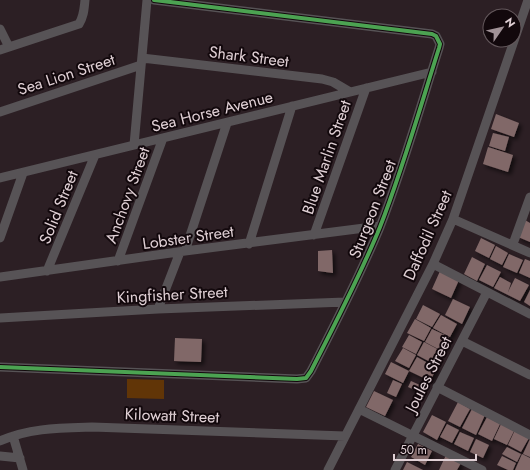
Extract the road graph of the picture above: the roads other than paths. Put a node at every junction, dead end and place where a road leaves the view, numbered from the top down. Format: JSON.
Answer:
{"nodes":[{"id":1,"x":85,"y":0,"type":"edge"},
{"id":2,"x":147,"y":0,"type":"edge"},
{"id":3,"x":154,"y":0,"type":"edge"},
{"id":4,"x":528,"y":0,"type":"edge"},
{"id":5,"x":0,"y":29,"type":"edge"},
{"id":6,"x":4,"y":48,"type":"edge"},
{"id":7,"x":142,"y":62,"type":"junction"},
{"id":8,"x":432,"y":72,"type":"junction"},
{"id":9,"x":366,"y":88,"type":"junction"},
{"id":10,"x":350,"y":92,"type":"junction"},
{"id":11,"x":292,"y":106,"type":"junction"},
{"id":12,"x":0,"y":112,"type":"edge"},
{"id":13,"x":227,"y":122,"type":"junction"},
{"id":14,"x":163,"y":138,"type":"junction"},
{"id":15,"x":134,"y":145,"type":"junction"},
{"id":16,"x":95,"y":155,"type":"junction"},
{"id":17,"x":23,"y":173,"type":"junction"},
{"id":18,"x":0,"y":178,"type":"edge"},
{"id":19,"x":530,"y":197,"type":"edge"},
{"id":20,"x":453,"y":219,"type":"junction"},
{"id":21,"x":380,"y":226,"type":"junction"},
{"id":22,"x":314,"y":235,"type":"junction"},
{"id":23,"x":0,"y":238,"type":"edge"},
{"id":24,"x":249,"y":244,"type":"junction"},
{"id":25,"x":513,"y":244,"type":"junction"},
{"id":26,"x":182,"y":252,"type":"junction"},
{"id":27,"x":530,"y":253,"type":"edge"},
{"id":28,"x":118,"y":261,"type":"junction"},
{"id":29,"x":433,"y":264,"type":"junction"},
{"id":30,"x":47,"y":271,"type":"junction"},
{"id":31,"x":0,"y":277,"type":"edge"},
{"id":32,"x":487,"y":292,"type":"junction"},
{"id":33,"x":345,"y":302,"type":"junction"},
{"id":34,"x":158,"y":309,"type":"junction"},
{"id":35,"x":530,"y":314,"type":"edge"},
{"id":36,"x":0,"y":318,"type":"edge"},
{"id":37,"x":462,"y":341,"type":"junction"},
{"id":38,"x":0,"y":367,"type":"edge"},
{"id":39,"x":530,"y":375,"type":"edge"},
{"id":40,"x":438,"y":387,"type":"junction"},
{"id":41,"x":359,"y":409,"type":"junction"},
{"id":42,"x":530,"y":435,"type":"edge"},
{"id":43,"x":13,"y":436,"type":"junction"},
{"id":44,"x":345,"y":436,"type":"junction"},
{"id":45,"x":412,"y":436,"type":"junction"},
{"id":46,"x":0,"y":441,"type":"edge"},
{"id":47,"x":0,"y":456,"type":"edge"},
{"id":48,"x":20,"y":458,"type":"junction"},
{"id":49,"x":23,"y":470,"type":"edge"},
{"id":50,"x":328,"y":470,"type":"edge"},
{"id":51,"x":396,"y":470,"type":"edge"},
{"id":52,"x":482,"y":470,"type":"edge"}],
"edges":[{"from":1,"to":6,"type":"street"},
{"from":2,"to":7,"type":"street"},
{"from":3,"to":8,"type":"street","name":"Sturgeon Street"},
{"from":4,"to":20,"type":"street","name":"Daffodil Street"},
{"from":5,"to":6,"type":"street"},
{"from":7,"to":10,"type":"street","name":"Shark Street"},
{"from":7,"to":12,"type":"street","name":"Sea Lion Street"},
{"from":7,"to":15,"type":"street"},
{"from":8,"to":9,"type":"street","name":"Sea Horse Avenue"},
{"from":8,"to":21,"type":"street","name":"Sturgeon Street"},
{"from":9,"to":10,"type":"street","name":"Sea Horse Avenue"},
{"from":9,"to":22,"type":"street","name":"Blue Marlin Street"},
{"from":10,"to":11,"type":"street","name":"Sea Horse Avenue"},
{"from":11,"to":13,"type":"street","name":"Sea Horse Avenue"},
{"from":11,"to":24,"type":"street"},
{"from":13,"to":14,"type":"street","name":"Sea Horse Avenue"},
{"from":13,"to":26,"type":"street"},
{"from":14,"to":15,"type":"street","name":"Sea Horse Avenue"},
{"from":14,"to":28,"type":"street","name":"Anchovy Street"},
{"from":15,"to":16,"type":"street","name":"Sea Horse Avenue"},
{"from":16,"to":17,"type":"street","name":"Sea Horse Avenue"},
{"from":16,"to":30,"type":"street","name":"Solid Street"},
{"from":17,"to":18,"type":"street","name":"Sea Horse Avenue"},
{"from":17,"to":23,"type":"street"},
{"from":19,"to":25,"type":"street"},
{"from":20,"to":25,"type":"street"},
{"from":20,"to":29,"type":"street","name":"Daffodil Street"},
{"from":21,"to":22,"type":"street","name":"Lobster Street"},
{"from":21,"to":33,"type":"street","name":"Sturgeon Street"},
{"from":22,"to":24,"type":"street","name":"Lobster Street"},
{"from":24,"to":26,"type":"street","name":"Lobster Street"},
{"from":25,"to":27,"type":"street"},
{"from":26,"to":28,"type":"street","name":"Lobster Street"},
{"from":26,"to":34,"type":"street"},
{"from":28,"to":30,"type":"street","name":"Lobster Street"},
{"from":29,"to":32,"type":"street"},
{"from":29,"to":41,"type":"street","name":"Daffodil Street"},
{"from":30,"to":31,"type":"street","name":"Lobster Street"},
{"from":32,"to":35,"type":"street"},
{"from":32,"to":37,"type":"street","name":"Joules Street"},
{"from":33,"to":34,"type":"street","name":"Kingfisher Street"},
{"from":33,"to":38,"type":"street","name":"Sturgeon Street"},
{"from":34,"to":36,"type":"street","name":"Kingfisher Street"},
{"from":37,"to":39,"type":"street"},
{"from":37,"to":40,"type":"street","name":"Joules Street"},
{"from":40,"to":42,"type":"street"},
{"from":40,"to":45,"type":"street","name":"Joules Street"},
{"from":41,"to":44,"type":"street","name":"Daffodil Street"},
{"from":41,"to":45,"type":"street"},
{"from":43,"to":44,"type":"street","name":"Kilowatt Street"},
{"from":43,"to":46,"type":"street","name":"Kilowatt Street"},
{"from":43,"to":48,"type":"street"},
{"from":44,"to":50,"type":"street","name":"Daffodil Street"},
{"from":45,"to":51,"type":"street","name":"Joules Street"},
{"from":45,"to":52,"type":"street"},
{"from":47,"to":48,"type":"street"},
{"from":48,"to":49,"type":"street"}]}
